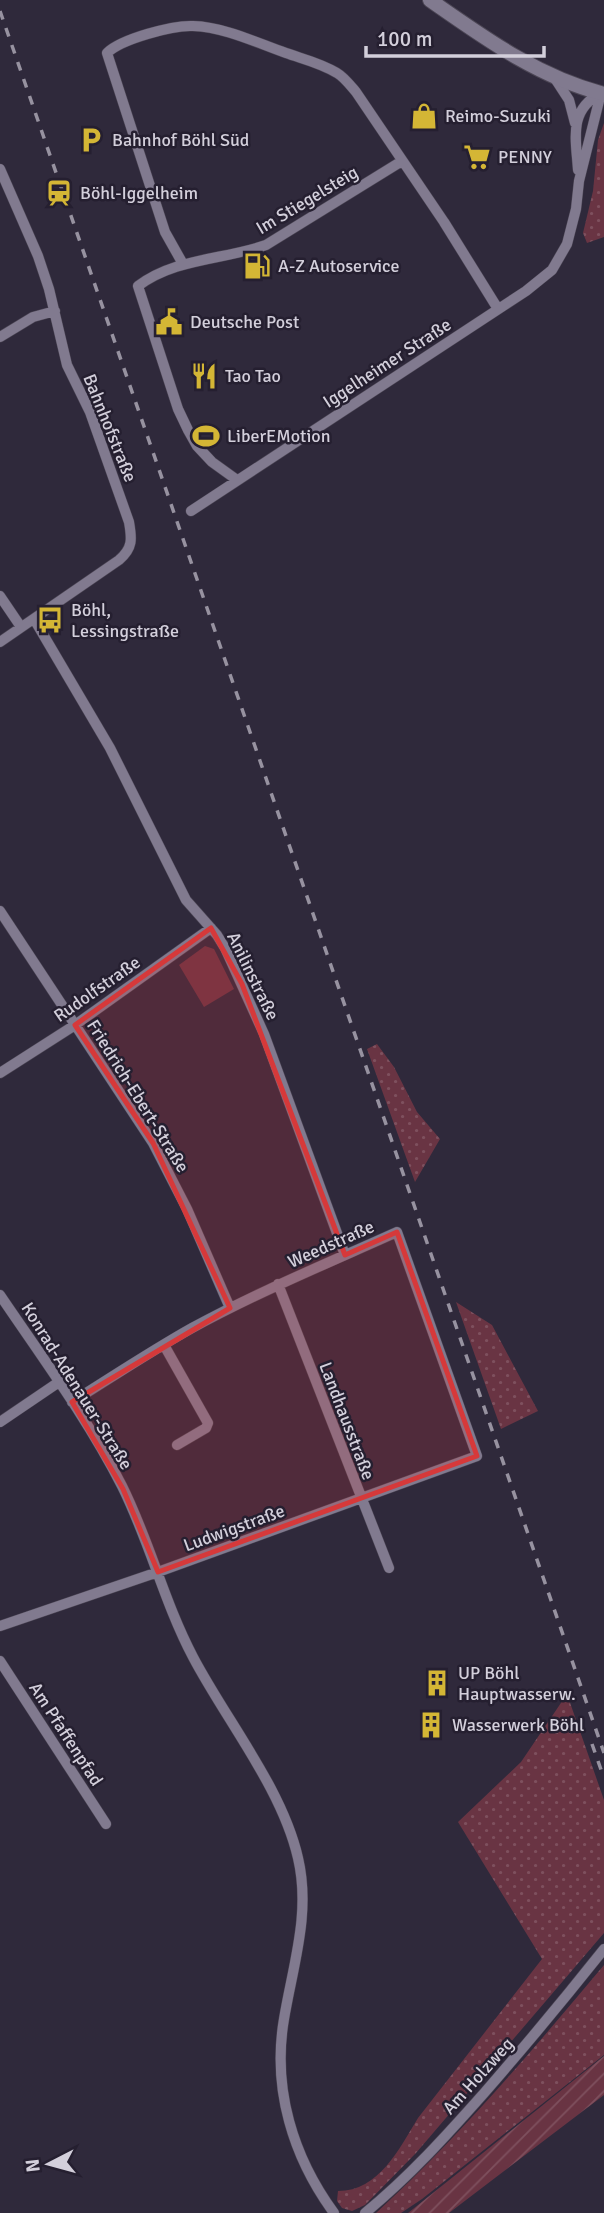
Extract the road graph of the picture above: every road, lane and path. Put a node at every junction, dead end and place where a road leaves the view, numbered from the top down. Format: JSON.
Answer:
{"nodes":[{"id":1,"x":430,"y":0,"type":"edge"},
{"id":2,"x":554,"y":77,"type":"junction"},
{"id":3,"x":602,"y":93,"type":"edge"},
{"id":4,"x":575,"y":127,"type":"junction"},
{"id":5,"x":402,"y":161,"type":"junction"},
{"id":6,"x":0,"y":169,"type":"edge"},
{"id":7,"x":579,"y":181,"type":"junction"},
{"id":8,"x":183,"y":264,"type":"junction"},
{"id":9,"x":498,"y":309,"type":"junction"},
{"id":10,"x":55,"y":311,"type":"junction"},
{"id":11,"x":0,"y":337,"type":"edge"},
{"id":12,"x":237,"y":480,"type":"junction"},
{"id":13,"x":191,"y":511,"type":"dead end"},
{"id":14,"x":0,"y":596,"type":"edge"},
{"id":15,"x":34,"y":619,"type":"junction"},
{"id":16,"x":21,"y":627,"type":"junction"},
{"id":17,"x":0,"y":642,"type":"edge"},
{"id":18,"x":0,"y":911,"type":"edge"},
{"id":19,"x":211,"y":928,"type":"junction"},
{"id":20,"x":75,"y":1025,"type":"junction"},
{"id":21,"x":0,"y":1073,"type":"edge"},
{"id":22,"x":345,"y":1255,"type":"junction"},
{"id":23,"x":278,"y":1284,"type":"junction"},
{"id":24,"x":0,"y":1295,"type":"edge"},
{"id":25,"x":230,"y":1308,"type":"junction"},
{"id":26,"x":164,"y":1345,"type":"junction"},
{"id":27,"x":59,"y":1382,"type":"junction"},
{"id":28,"x":72,"y":1402,"type":"junction"},
{"id":29,"x":0,"y":1422,"type":"edge"},
{"id":30,"x":177,"y":1445,"type":"dead end"},
{"id":31,"x":477,"y":1456,"type":"joint"},
{"id":32,"x":360,"y":1498,"type":"junction"},
{"id":33,"x":389,"y":1568,"type":"dead end"},
{"id":34,"x":158,"y":1572,"type":"junction"},
{"id":35,"x":0,"y":1626,"type":"edge"},
{"id":36,"x":0,"y":1661,"type":"edge"},
{"id":37,"x":106,"y":1824,"type":"dead end"},
{"id":38,"x":604,"y":1949,"type":"edge"},
{"id":39,"x":334,"y":2213,"type":"edge"},
{"id":40,"x":365,"y":2213,"type":"edge"}],
"edges":[{"from":1,"to":2,"type":"main road"},
{"from":2,"to":3,"type":"main road"},
{"from":2,"to":4,"type":"street"},
{"from":3,"to":4,"type":"street"},
{"from":3,"to":7,"type":"street"},
{"from":4,"to":7,"type":"street"},
{"from":5,"to":8,"type":"street","name":"Im Stiegelsteig"},
{"from":5,"to":8,"type":"street"},
{"from":5,"to":9,"type":"street"},
{"from":6,"to":10,"type":"street","name":"Bahnhofstraße"},
{"from":7,"to":9,"type":"street","name":"Iggelheimer Straße"},
{"from":8,"to":12,"type":"street","name":"Im Stiegelsteig"},
{"from":9,"to":12,"type":"street","name":"Iggelheimer Straße"},
{"from":10,"to":11,"type":"street"},
{"from":10,"to":15,"type":"street","name":"Bahnhofstraße"},
{"from":12,"to":13,"type":"street","name":"Iggelheimer Straße"},
{"from":14,"to":16,"type":"street"},
{"from":15,"to":16,"type":"street","name":"Bahnhofstraße"},
{"from":15,"to":19,"type":"street","name":"Anilinstraße"},
{"from":16,"to":17,"type":"street","name":"Bahnhofstraße"},
{"from":18,"to":20,"type":"street","name":"Friedrich-Ebert-Straße"},
{"from":19,"to":20,"type":"street","name":"Rudolfstraße"},
{"from":19,"to":22,"type":"street","name":"Anilinstraße"},
{"from":20,"to":21,"type":"street","name":"Rudolfstraße"},
{"from":20,"to":25,"type":"street","name":"Friedrich-Ebert-Straße"},
{"from":22,"to":23,"type":"street","name":"Weedstraße"},
{"from":22,"to":31,"type":"street","name":"Weedstraße"},
{"from":23,"to":25,"type":"street","name":"Weedstraße"},
{"from":23,"to":32,"type":"street","name":"Landhausstraße"},
{"from":24,"to":27,"type":"street","name":"Konrad-Adenauer-Straße"},
{"from":25,"to":26,"type":"street","name":"Weedstraße"},
{"from":26,"to":28,"type":"street","name":"Weedstraße"},
{"from":26,"to":30,"type":"street"},
{"from":27,"to":28,"type":"street","name":"Konrad-Adenauer-Straße"},
{"from":27,"to":29,"type":"street"},
{"from":28,"to":34,"type":"street","name":"Konrad-Adenauer-Straße"},
{"from":31,"to":32,"type":"street","name":"Ludwigstraße"},
{"from":32,"to":33,"type":"street","name":"Landhausstraße"},
{"from":32,"to":34,"type":"street","name":"Ludwigstraße"},
{"from":34,"to":35,"type":"street","name":"Ludwigstraße"},
{"from":34,"to":39,"type":"street","name":"Konrad-Adenauer-Straße"},
{"from":36,"to":37,"type":"street","name":"Am Pfaffenpfad"},
{"from":38,"to":40,"type":"street","name":"Am Holzweg"}]}
